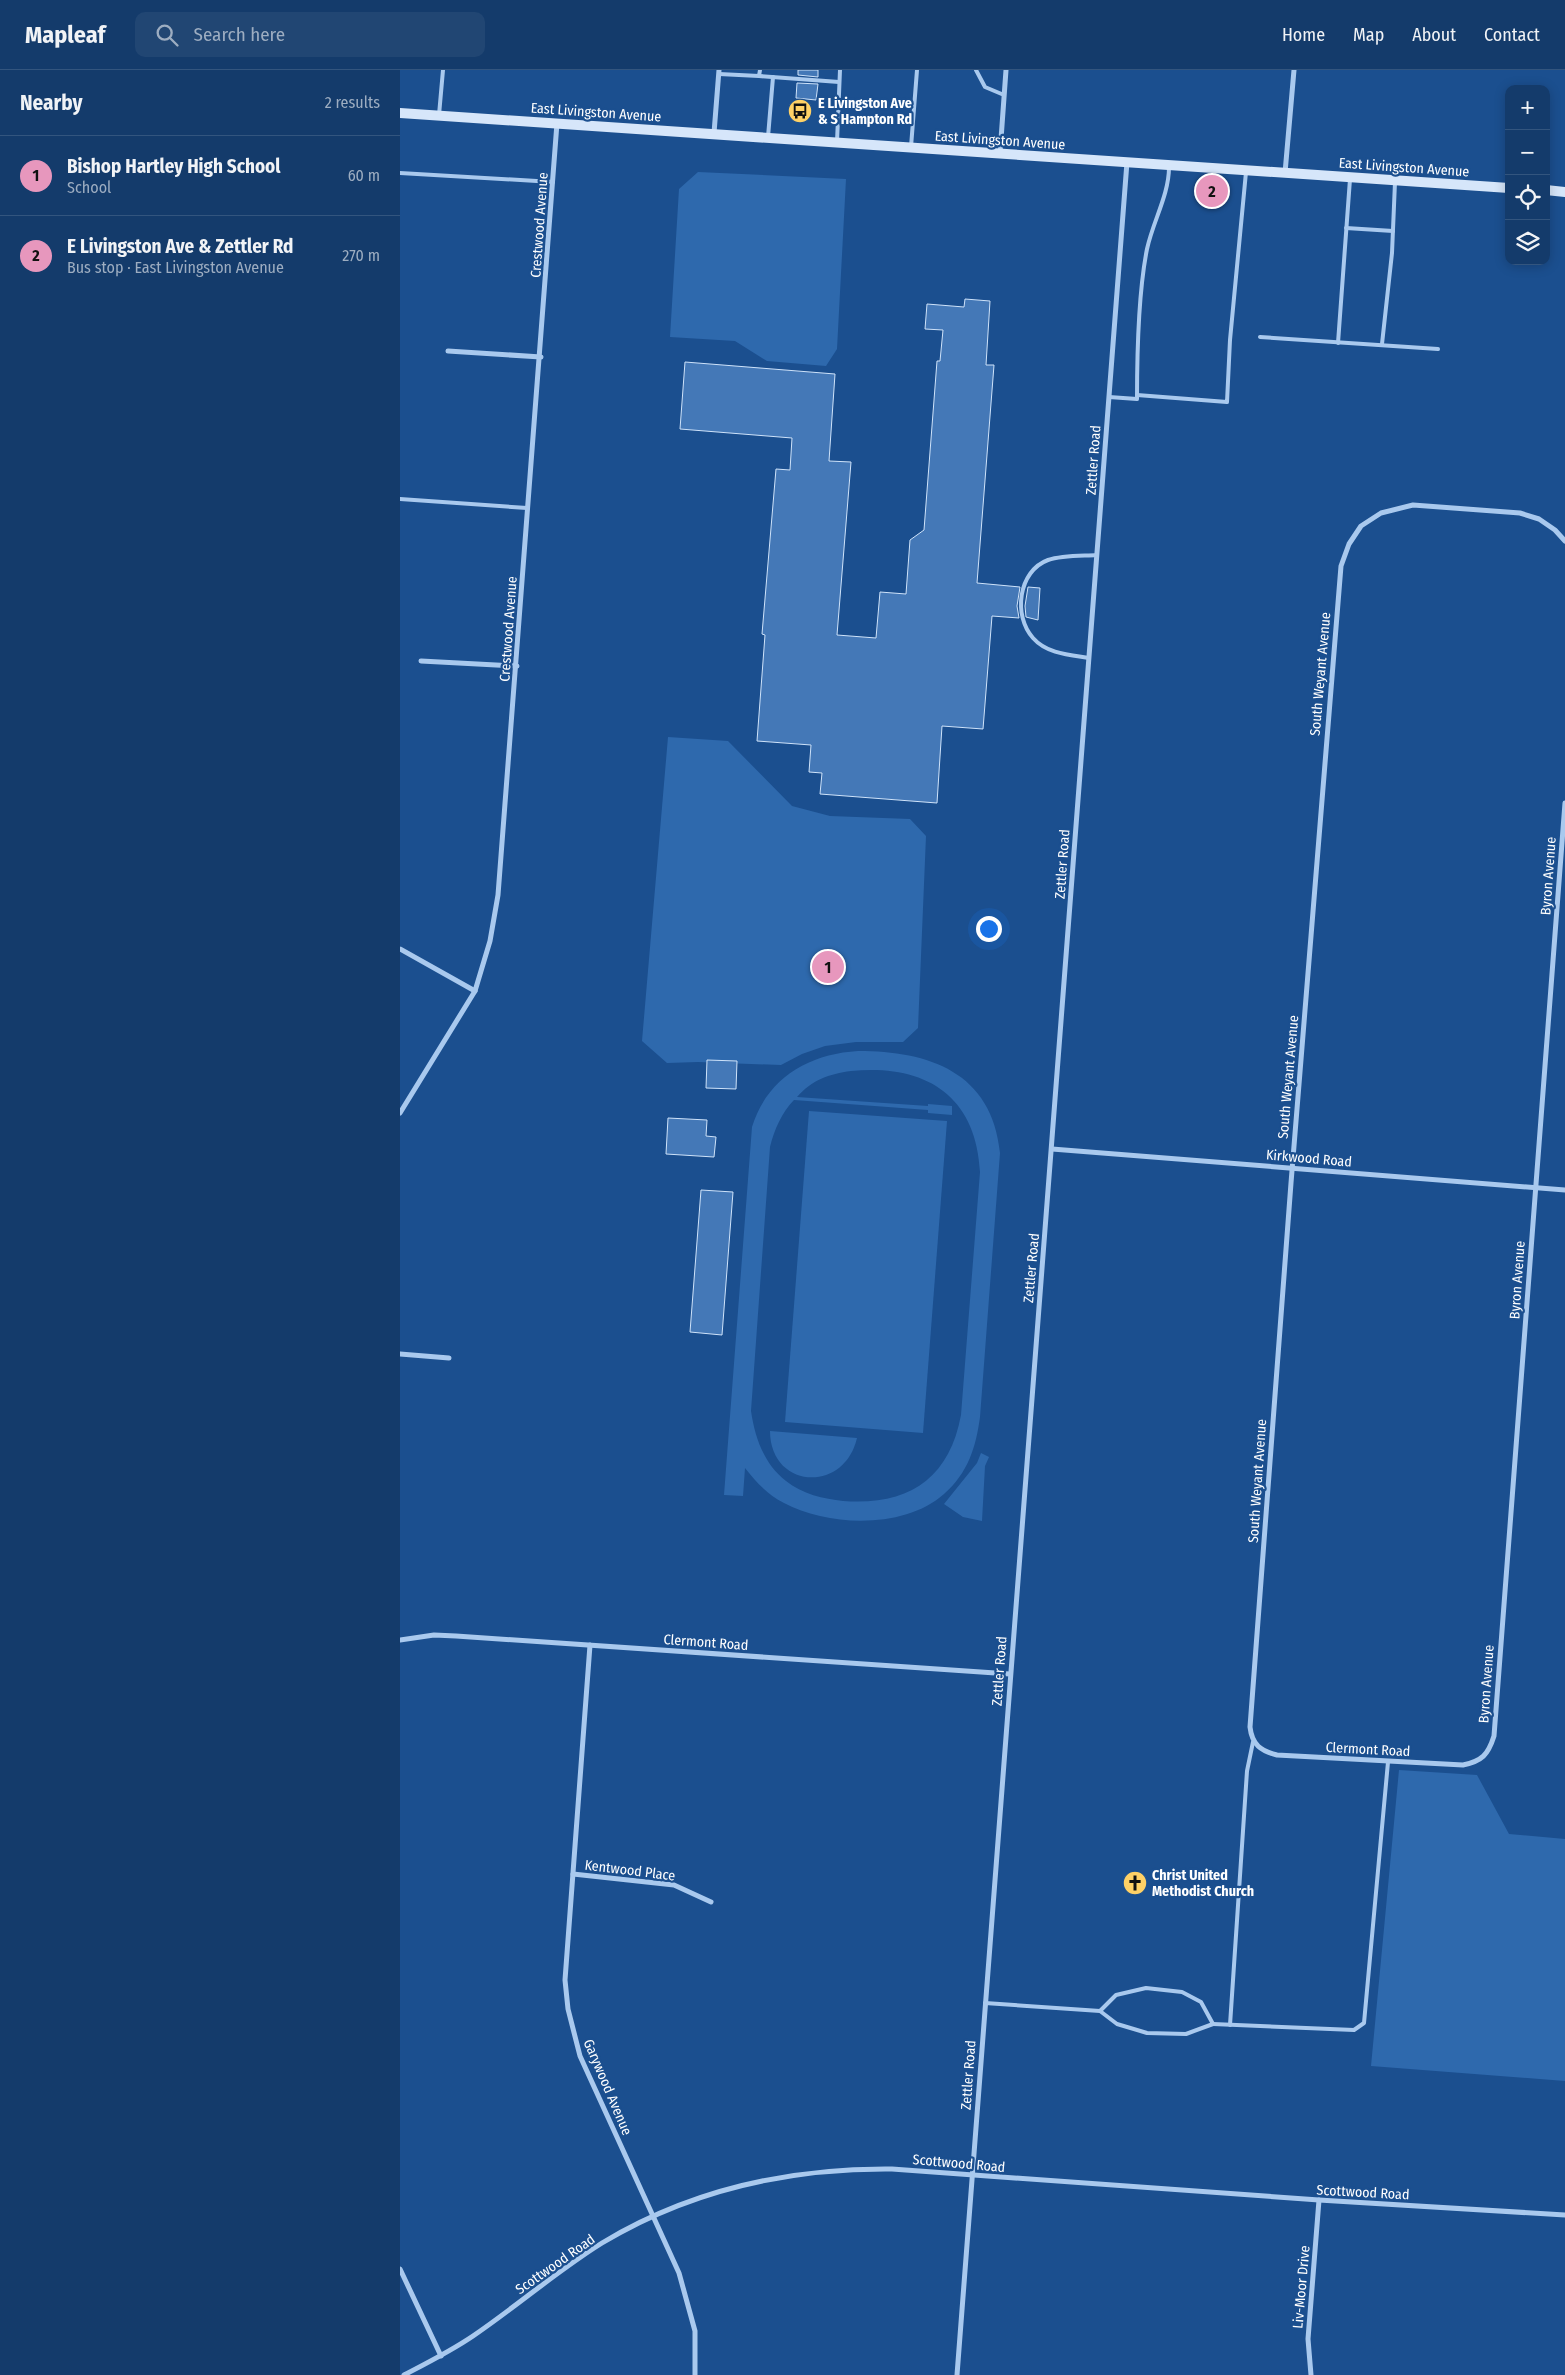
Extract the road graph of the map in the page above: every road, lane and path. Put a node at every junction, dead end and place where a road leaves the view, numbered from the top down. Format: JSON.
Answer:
{"nodes":[{"id":1,"x":443,"y":70,"type":"edge"},
{"id":2,"x":760,"y":70,"type":"edge"},
{"id":3,"x":840,"y":70,"type":"edge"},
{"id":4,"x":917,"y":70,"type":"edge"},
{"id":5,"x":976,"y":70,"type":"edge"},
{"id":6,"x":1006,"y":70,"type":"edge"},
{"id":7,"x":1294,"y":70,"type":"edge"},
{"id":8,"x":719,"y":72,"type":"edge"},
{"id":9,"x":759,"y":76,"type":"junction"},
{"id":10,"x":773,"y":77,"type":"junction"},
{"id":11,"x":839,"y":82,"type":"junction"},
{"id":12,"x":1004,"y":95,"type":"junction"},
{"id":13,"x":400,"y":113,"type":"edge"},
{"id":14,"x":439,"y":115,"type":"junction"},
{"id":15,"x":557,"y":123,"type":"junction"},
{"id":16,"x":714,"y":133,"type":"junction"},
{"id":17,"x":768,"y":137,"type":"junction"},
{"id":18,"x":837,"y":142,"type":"junction"},
{"id":19,"x":911,"y":147,"type":"junction"},
{"id":20,"x":1000,"y":153,"type":"junction"},
{"id":21,"x":1128,"y":162,"type":"junction"},
{"id":22,"x":1169,"y":165,"type":"junction"},
{"id":23,"x":1246,"y":170,"type":"junction"},
{"id":24,"x":400,"y":173,"type":"edge"},
{"id":25,"x":1285,"y":173,"type":"junction"},
{"id":26,"x":1350,"y":177,"type":"junction"},
{"id":27,"x":1396,"y":180,"type":"junction"},
{"id":28,"x":553,"y":182,"type":"junction"},
{"id":29,"x":1505,"y":188,"type":"edge"},
{"id":30,"x":1550,"y":190,"type":"edge"},
{"id":31,"x":1565,"y":192,"type":"edge"},
{"id":32,"x":1346,"y":228,"type":"junction"},
{"id":33,"x":1393,"y":231,"type":"junction"},
{"id":34,"x":1260,"y":337,"type":"dead end"},
{"id":35,"x":1338,"y":343,"type":"junction"},
{"id":36,"x":1382,"y":344,"type":"junction"},
{"id":37,"x":1438,"y":349,"type":"dead end"},
{"id":38,"x":448,"y":351,"type":"dead end"},
{"id":39,"x":541,"y":357,"type":"junction"},
{"id":40,"x":1138,"y":395,"type":"junction"},
{"id":41,"x":1109,"y":397,"type":"junction"},
{"id":42,"x":400,"y":499,"type":"edge"},
{"id":43,"x":527,"y":508,"type":"junction"},
{"id":44,"x":1565,"y":541,"type":"edge"},
{"id":45,"x":1097,"y":555,"type":"junction"},
{"id":46,"x":1090,"y":658,"type":"junction"},
{"id":47,"x":421,"y":661,"type":"dead end"},
{"id":48,"x":517,"y":666,"type":"junction"},
{"id":49,"x":1565,"y":803,"type":"edge"},
{"id":50,"x":400,"y":949,"type":"edge"},
{"id":51,"x":476,"y":991,"type":"junction"},
{"id":52,"x":400,"y":1113,"type":"edge"},
{"id":53,"x":1052,"y":1149,"type":"junction"},
{"id":54,"x":1292,"y":1167,"type":"junction"},
{"id":55,"x":1536,"y":1188,"type":"junction"},
{"id":56,"x":1565,"y":1190,"type":"edge"},
{"id":57,"x":400,"y":1354,"type":"edge"},
{"id":58,"x":449,"y":1358,"type":"dead end"},
{"id":59,"x":400,"y":1640,"type":"edge"},
{"id":60,"x":590,"y":1645,"type":"junction"},
{"id":61,"x":1010,"y":1674,"type":"junction"},
{"id":62,"x":1253,"y":1742,"type":"junction"},
{"id":63,"x":1484,"y":1757,"type":"joint"},
{"id":64,"x":1388,"y":1762,"type":"junction"},
{"id":65,"x":573,"y":1874,"type":"junction"},
{"id":66,"x":711,"y":1902,"type":"dead end"},
{"id":67,"x":985,"y":2003,"type":"junction"},
{"id":68,"x":1100,"y":2011,"type":"junction"},
{"id":69,"x":1212,"y":2024,"type":"junction"},
{"id":70,"x":1230,"y":2025,"type":"junction"},
{"id":71,"x":972,"y":2176,"type":"junction"},
{"id":72,"x":1319,"y":2200,"type":"junction"},
{"id":73,"x":1565,"y":2215,"type":"edge"},
{"id":74,"x":655,"y":2217,"type":"junction"},
{"id":75,"x":400,"y":2269,"type":"edge"},
{"id":76,"x":441,"y":2356,"type":"junction"},
{"id":77,"x":404,"y":2375,"type":"edge"},
{"id":78,"x":695,"y":2375,"type":"edge"},
{"id":79,"x":957,"y":2375,"type":"edge"},
{"id":80,"x":1311,"y":2375,"type":"edge"}],
"edges":[{"from":1,"to":14,"type":"lane"},
{"from":2,"to":9,"type":"lane"},
{"from":3,"to":11,"type":"lane"},
{"from":4,"to":19,"type":"lane"},
{"from":5,"to":12,"type":"lane"},
{"from":6,"to":12,"type":"street"},
{"from":7,"to":25,"type":"street"},
{"from":8,"to":9,"type":"lane"},
{"from":8,"to":16,"type":"street"},
{"from":9,"to":10,"type":"lane"},
{"from":10,"to":11,"type":"lane"},
{"from":10,"to":17,"type":"lane"},
{"from":11,"to":18,"type":"lane"},
{"from":12,"to":20,"type":"street"},
{"from":13,"to":14,"type":"main road","name":"East Livingston Avenue"},
{"from":14,"to":15,"type":"main road","name":"East Livingston Avenue"},
{"from":15,"to":16,"type":"main road","name":"East Livingston Avenue"},
{"from":15,"to":28,"type":"street","name":"Crestwood Avenue"},
{"from":16,"to":17,"type":"main road","name":"East Livingston Avenue"},
{"from":17,"to":18,"type":"main road","name":"East Livingston Avenue"},
{"from":18,"to":19,"type":"main road","name":"East Livingston Avenue"},
{"from":19,"to":20,"type":"main road","name":"East Livingston Avenue"},
{"from":20,"to":21,"type":"main road","name":"East Livingston Avenue"},
{"from":21,"to":22,"type":"main road","name":"East Livingston Avenue"},
{"from":21,"to":41,"type":"street","name":"Zettler Road"},
{"from":22,"to":23,"type":"main road","name":"East Livingston Avenue"},
{"from":22,"to":40,"type":"lane"},
{"from":23,"to":25,"type":"main road","name":"East Livingston Avenue"},
{"from":23,"to":40,"type":"lane"},
{"from":24,"to":28,"type":"lane"},
{"from":25,"to":26,"type":"main road","name":"East Livingston Avenue"},
{"from":26,"to":27,"type":"main road","name":"East Livingston Avenue"},
{"from":26,"to":32,"type":"lane"},
{"from":27,"to":29,"type":"main road","name":"East Livingston Avenue"},
{"from":27,"to":33,"type":"lane"},
{"from":28,"to":39,"type":"street","name":"Crestwood Avenue"},
{"from":30,"to":31,"type":"main road"},
{"from":32,"to":33,"type":"lane"},
{"from":32,"to":35,"type":"lane"},
{"from":33,"to":36,"type":"lane"},
{"from":34,"to":35,"type":"lane"},
{"from":35,"to":36,"type":"lane"},
{"from":36,"to":37,"type":"lane"},
{"from":38,"to":39,"type":"street"},
{"from":39,"to":43,"type":"street","name":"Crestwood Avenue"},
{"from":40,"to":41,"type":"lane"},
{"from":41,"to":45,"type":"street","name":"Zettler Road"},
{"from":42,"to":43,"type":"lane"},
{"from":43,"to":48,"type":"street","name":"Crestwood Avenue"},
{"from":44,"to":54,"type":"street","name":"South Weyant Avenue"},
{"from":45,"to":46,"type":"street","name":"Zettler Road"},
{"from":45,"to":46,"type":"lane"},
{"from":46,"to":53,"type":"street","name":"Zettler Road"},
{"from":47,"to":48,"type":"street"},
{"from":48,"to":51,"type":"street","name":"Crestwood Avenue"},
{"from":49,"to":55,"type":"street","name":"Byron Avenue"},
{"from":50,"to":51,"type":"street"},
{"from":51,"to":52,"type":"street","name":"Crestwood Avenue"},
{"from":53,"to":54,"type":"street","name":"Kirkwood Road"},
{"from":53,"to":61,"type":"street","name":"Zettler Road"},
{"from":54,"to":55,"type":"street","name":"Kirkwood Road"},
{"from":54,"to":62,"type":"street","name":"South Weyant Avenue"},
{"from":55,"to":56,"type":"street","name":"Kirkwood Road"},
{"from":55,"to":63,"type":"street","name":"Byron Avenue"},
{"from":57,"to":58,"type":"street"},
{"from":59,"to":60,"type":"street","name":"Clermont Road"},
{"from":60,"to":61,"type":"street","name":"Clermont Road"},
{"from":60,"to":65,"type":"street","name":"Garywood Avenue"},
{"from":61,"to":67,"type":"street","name":"Zettler Road"},
{"from":62,"to":64,"type":"street","name":"Clermont Road"},
{"from":62,"to":70,"type":"lane"},
{"from":63,"to":64,"type":"street","name":"Clermont Road"},
{"from":64,"to":70,"type":"lane"},
{"from":65,"to":66,"type":"street","name":"Kentwood Place"},
{"from":65,"to":74,"type":"street","name":"Garywood Avenue"},
{"from":67,"to":68,"type":"lane"},
{"from":67,"to":71,"type":"street","name":"Zettler Road"},
{"from":68,"to":69,"type":"lane"},
{"from":68,"to":69,"type":"lane"},
{"from":69,"to":70,"type":"lane"},
{"from":71,"to":72,"type":"street","name":"Scottwood Road"},
{"from":71,"to":74,"type":"street","name":"Scottwood Road"},
{"from":71,"to":79,"type":"street","name":"Zettler Road"},
{"from":72,"to":73,"type":"street","name":"Scottwood Road"},
{"from":72,"to":80,"type":"street","name":"Liv-Moor Drive"},
{"from":74,"to":76,"type":"street","name":"Scottwood Road"},
{"from":74,"to":78,"type":"street","name":"Garywood Avenue"},
{"from":75,"to":76,"type":"street"},
{"from":76,"to":77,"type":"street","name":"Scottwood Road"}]}
